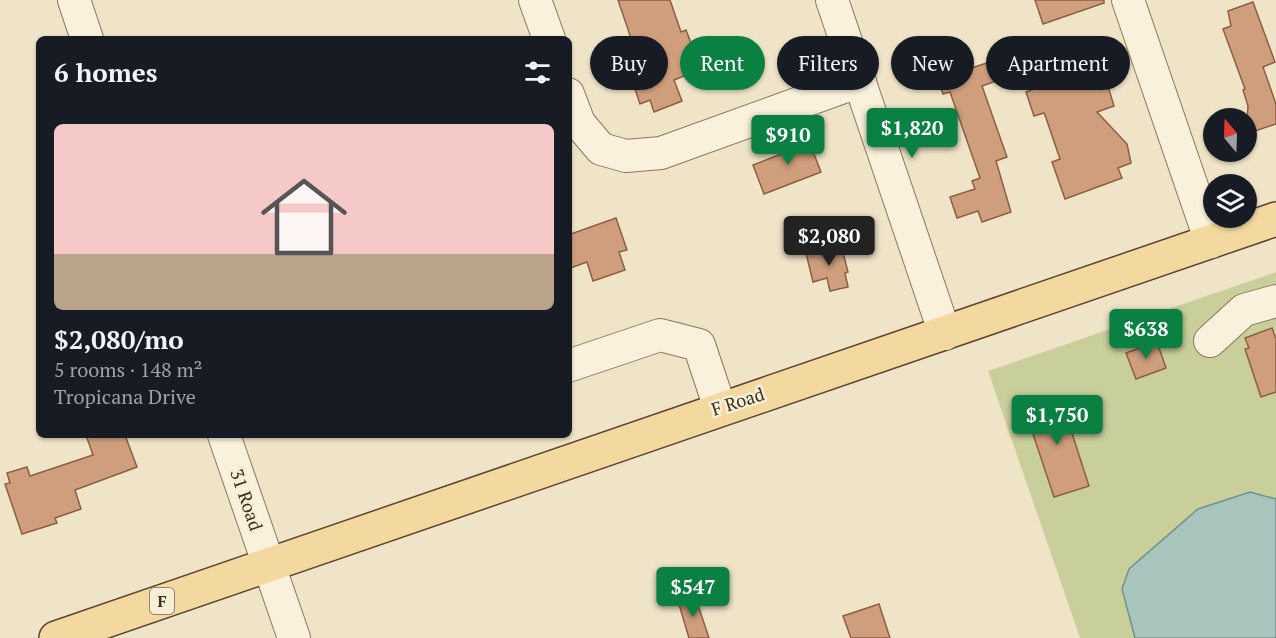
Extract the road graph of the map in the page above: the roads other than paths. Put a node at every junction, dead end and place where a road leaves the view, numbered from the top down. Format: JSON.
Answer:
{"nodes":[{"id":1,"x":74,"y":0,"type":"edge"},
{"id":2,"x":535,"y":0,"type":"edge"},
{"id":3,"x":832,"y":0,"type":"edge"},
{"id":4,"x":1128,"y":0,"type":"edge"},
{"id":5,"x":86,"y":36,"type":"edge"},
{"id":6,"x":548,"y":36,"type":"edge"},
{"id":7,"x":844,"y":36,"type":"edge"},
{"id":8,"x":835,"y":90,"type":"edge"},
{"id":9,"x":863,"y":90,"type":"edge"},
{"id":10,"x":572,"y":105,"type":"edge"},
{"id":11,"x":1276,"y":219,"type":"edge"},
{"id":12,"x":1211,"y":242,"type":"junction"},
{"id":13,"x":1276,"y":301,"type":"edge"},
{"id":14,"x":945,"y":334,"type":"junction"},
{"id":15,"x":1210,"y":341,"type":"dead end"},
{"id":16,"x":572,"y":365,"type":"edge"},
{"id":17,"x":720,"y":408,"type":"junction"},
{"id":18,"x":225,"y":438,"type":"edge"},
{"id":19,"x":268,"y":564,"type":"junction"},
{"id":20,"x":76,"y":635,"type":"edge"},
{"id":21,"x":294,"y":638,"type":"edge"}],
"edges":[{"from":1,"to":5,"type":"street"},
{"from":2,"to":6,"type":"street"},
{"from":3,"to":7,"type":"street"},
{"from":4,"to":12,"type":"street"},
{"from":8,"to":10,"type":"street"},
{"from":9,"to":14,"type":"street"},
{"from":11,"to":12,"type":"main road","name":"F Road","number":"F"},
{"from":12,"to":14,"type":"main road","name":"F Road","number":"F"},
{"from":13,"to":15,"type":"street"},
{"from":14,"to":17,"type":"main road","name":"F Road","number":"F"},
{"from":16,"to":17,"type":"street"},
{"from":17,"to":19,"type":"main road","name":"F Road","number":"F"},
{"from":18,"to":19,"type":"street","name":"31 Road"},
{"from":19,"to":20,"type":"main road","number":"F"},
{"from":19,"to":21,"type":"street","name":"31 Road"}]}
